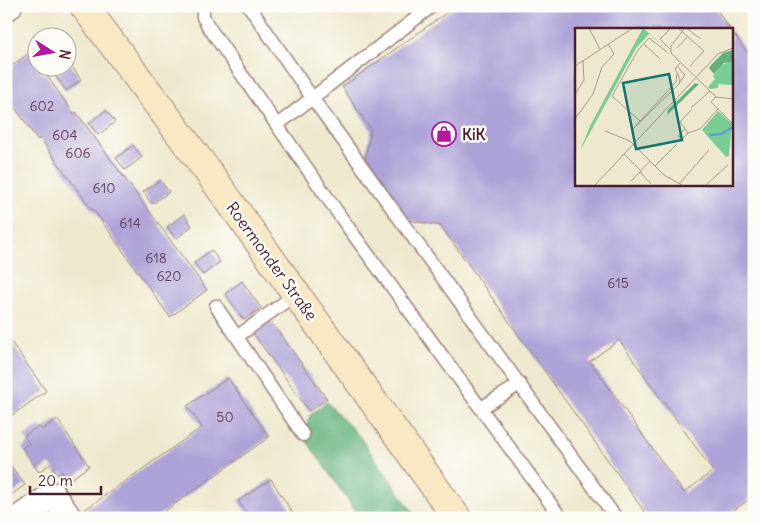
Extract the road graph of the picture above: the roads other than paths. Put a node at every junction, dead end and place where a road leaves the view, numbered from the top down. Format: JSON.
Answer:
{"nodes":[{"id":1,"x":84,"y":6,"type":"edge"},
{"id":2,"x":203,"y":6,"type":"edge"},
{"id":3,"x":250,"y":6,"type":"edge"},
{"id":4,"x":432,"y":6,"type":"edge"},
{"id":5,"x":313,"y":99,"type":"junction"},
{"id":6,"x":278,"y":125,"type":"junction"},
{"id":7,"x":296,"y":294,"type":"junction"},
{"id":8,"x":216,"y":306,"type":"dead end"},
{"id":9,"x":238,"y":336,"type":"junction"},
{"id":10,"x":520,"y":384,"type":"junction"},
{"id":11,"x":481,"y":408,"type":"junction"},
{"id":12,"x":303,"y":435,"type":"dead end"},
{"id":13,"x":19,"y":518,"type":"edge"},
{"id":14,"x":69,"y":518,"type":"edge"},
{"id":15,"x":457,"y":518,"type":"edge"},
{"id":16,"x":560,"y":518,"type":"edge"},
{"id":17,"x":616,"y":518,"type":"edge"}],
"edges":[{"from":1,"to":7,"type":"main road","name":"Roermonder Straße"},
{"from":2,"to":6,"type":"lane"},
{"from":3,"to":5,"type":"lane"},
{"from":4,"to":5,"type":"lane"},
{"from":5,"to":6,"type":"lane"},
{"from":5,"to":10,"type":"lane"},
{"from":6,"to":11,"type":"lane"},
{"from":7,"to":9,"type":"lane"},
{"from":7,"to":15,"type":"main road","name":"Roermonder Straße"},
{"from":8,"to":9,"type":"lane"},
{"from":9,"to":12,"type":"lane"},
{"from":10,"to":11,"type":"lane"},
{"from":10,"to":17,"type":"lane"},
{"from":11,"to":16,"type":"lane"},
{"from":13,"to":14,"type":"street"}]}
